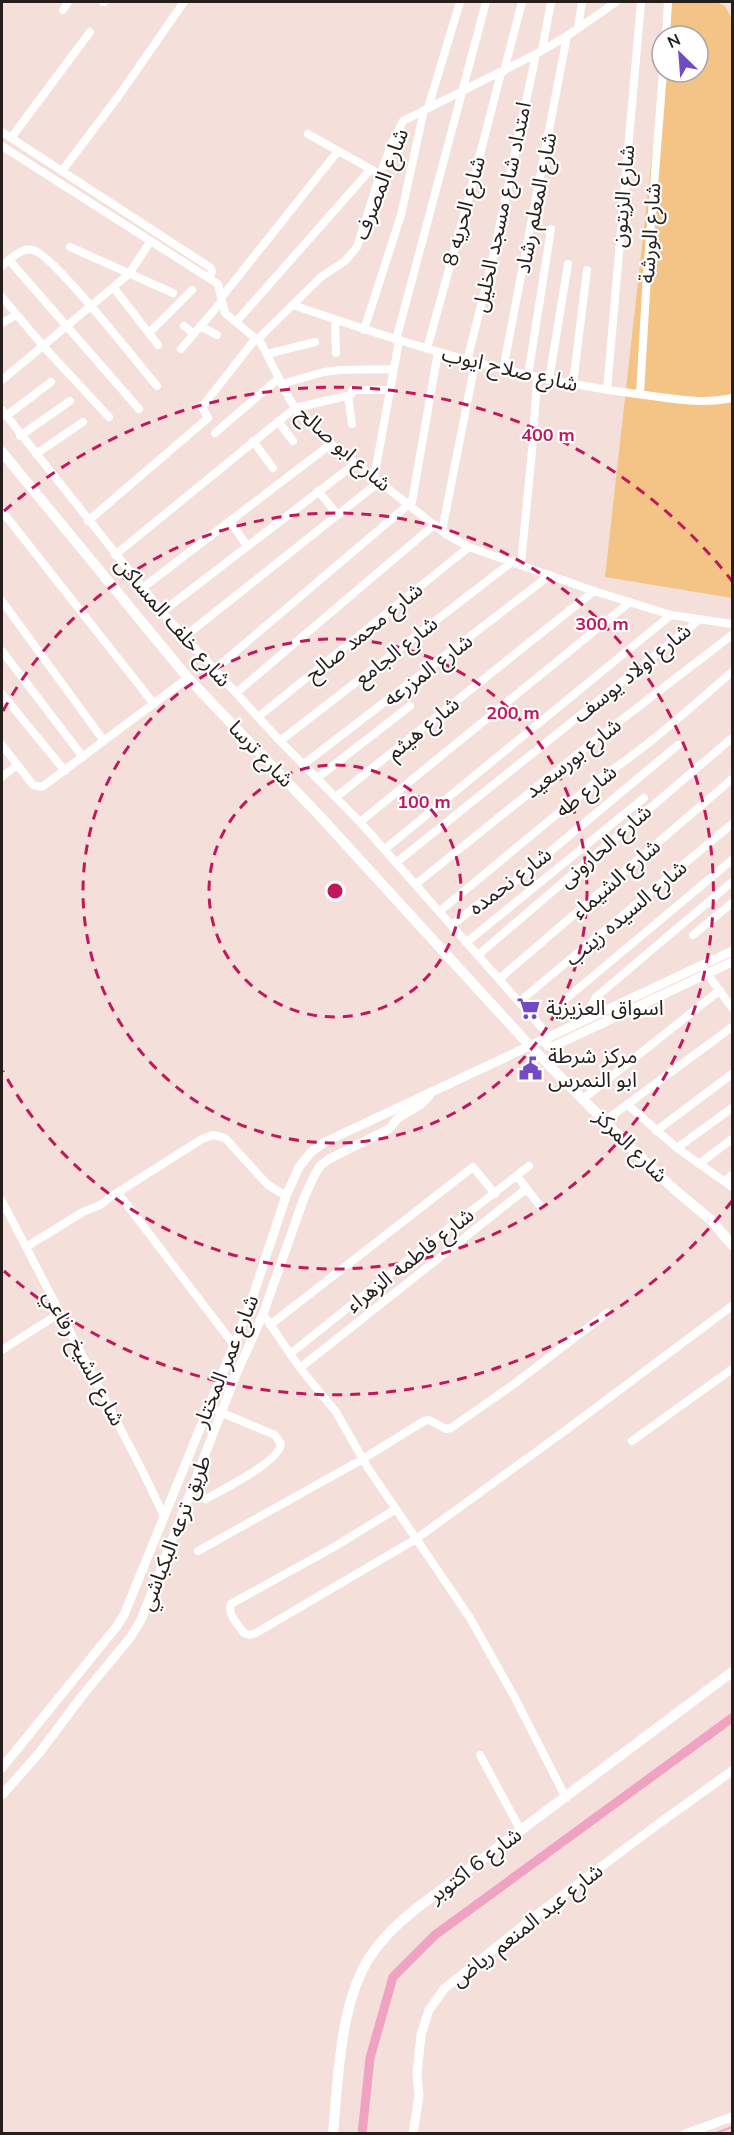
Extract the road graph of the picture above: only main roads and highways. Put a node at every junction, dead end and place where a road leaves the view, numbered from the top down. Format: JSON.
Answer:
{"nodes":[{"id":1,"x":2,"y":452,"type":"edge"},
{"id":2,"x":530,"y":1046,"type":"joint"},
{"id":3,"x":731,"y":1240,"type":"edge"},
{"id":4,"x":732,"y":1672,"type":"edge"},
{"id":5,"x":333,"y":2133,"type":"edge"}],
"edges":[{"from":1,"to":2,"type":"main road","name":"شارع ترسا"},
{"from":2,"to":3,"type":"main road","name":"شارع المركز"},
{"from":4,"to":5,"type":"main road","name":"شارع 6 اكتوبر"}]}
